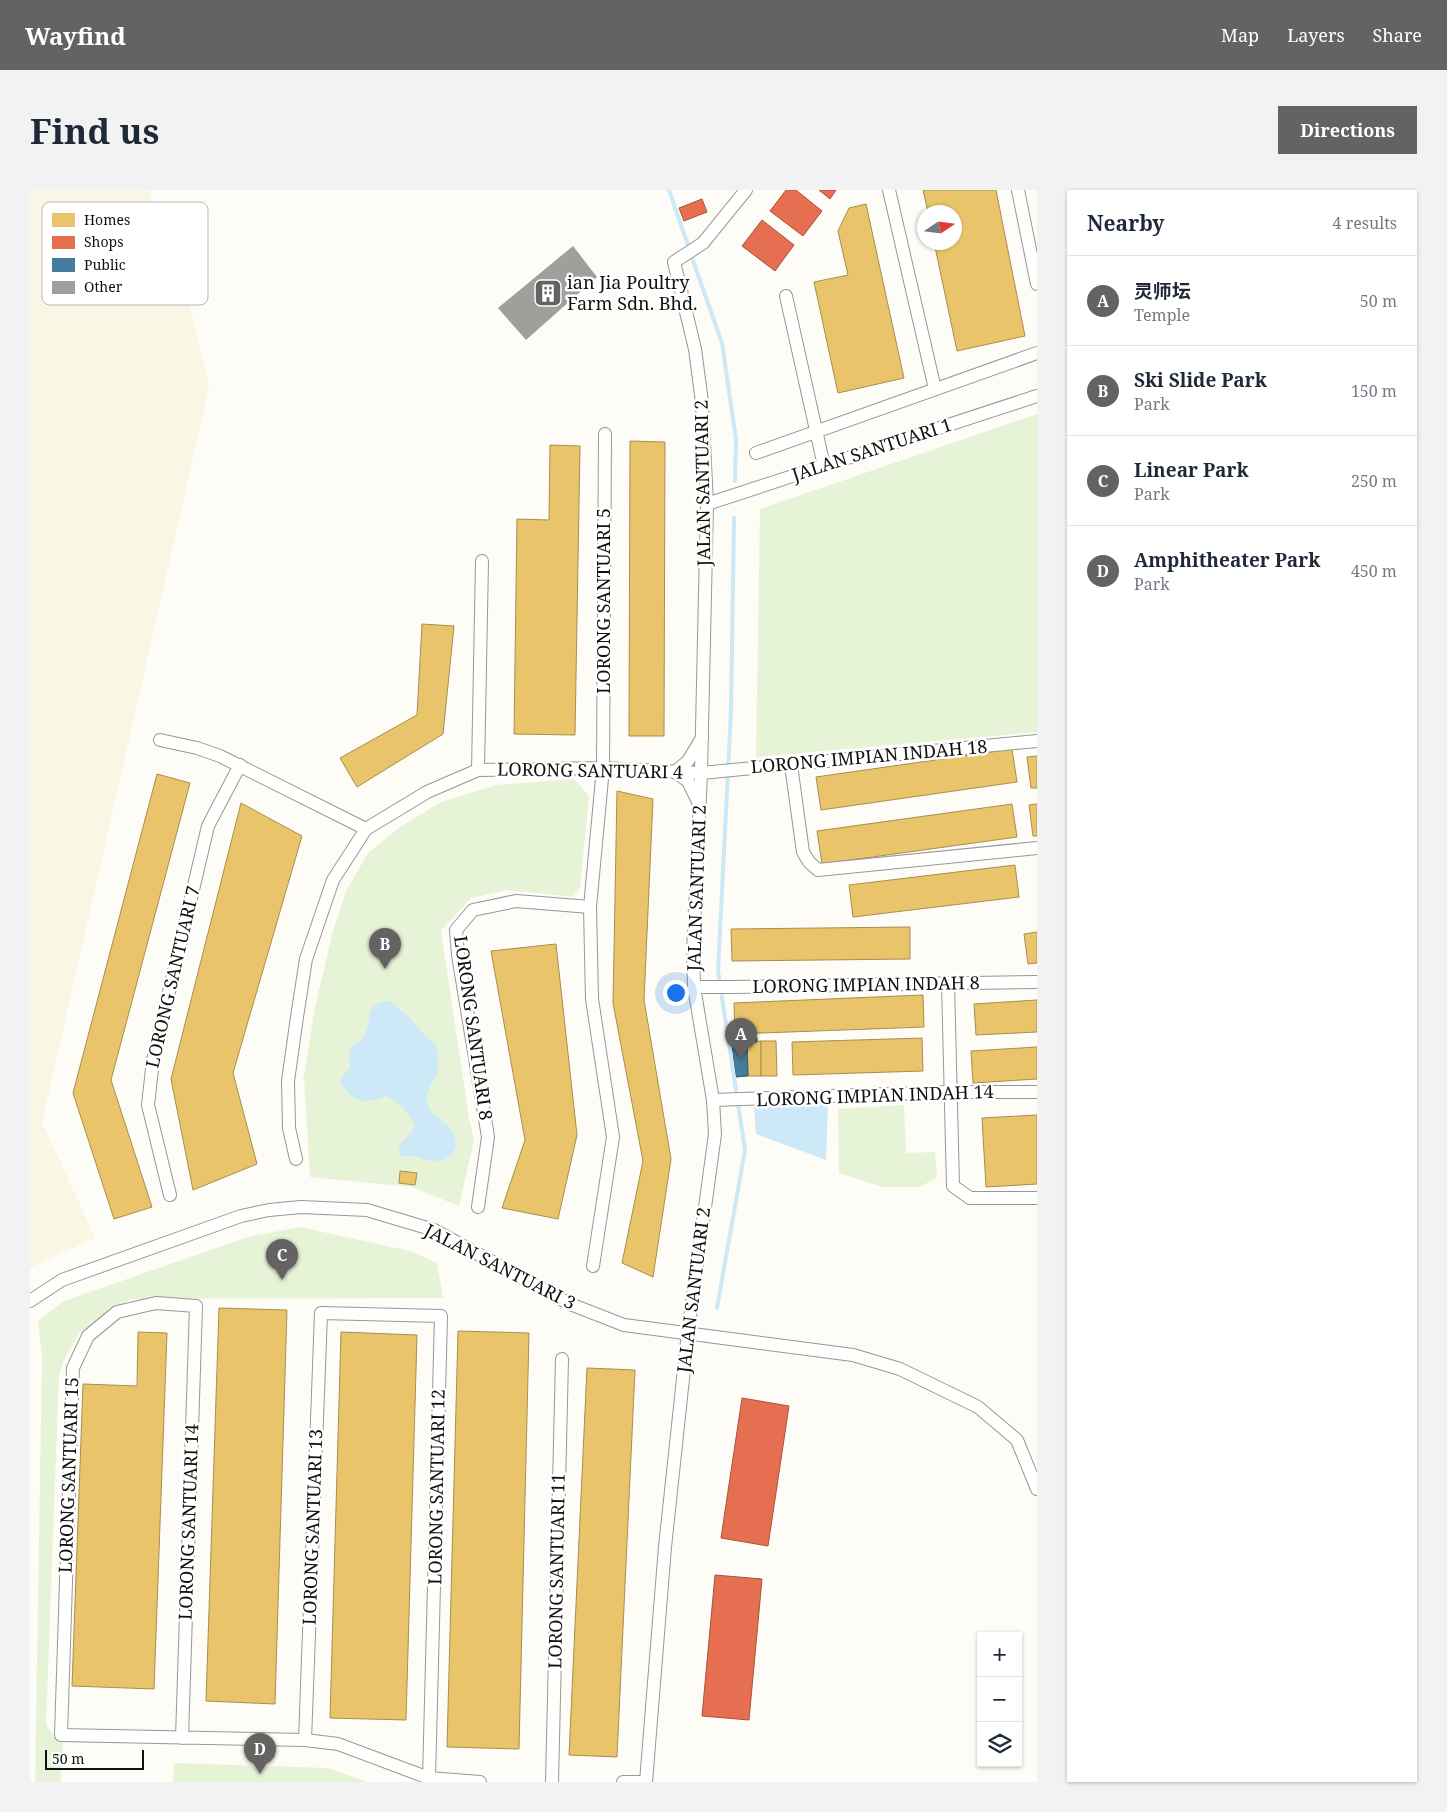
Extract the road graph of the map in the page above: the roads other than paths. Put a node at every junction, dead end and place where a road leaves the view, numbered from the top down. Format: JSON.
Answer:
{"nodes":[{"id":1,"x":746,"y":190,"type":"edge"},
{"id":2,"x":889,"y":190,"type":"edge"},
{"id":3,"x":1018,"y":190,"type":"edge"},
{"id":4,"x":1037,"y":284,"type":"edge"},
{"id":5,"x":786,"y":296,"type":"dead end"},
{"id":6,"x":1037,"y":353,"type":"edge"},
{"id":7,"x":934,"y":390,"type":"junction"},
{"id":8,"x":1037,"y":396,"type":"edge"},
{"id":9,"x":817,"y":431,"type":"junction"},
{"id":10,"x":605,"y":434,"type":"dead end"},
{"id":11,"x":756,"y":453,"type":"dead end"},
{"id":12,"x":824,"y":466,"type":"junction"},
{"id":13,"x":707,"y":504,"type":"junction"},
{"id":14,"x":482,"y":561,"type":"dead end"},
{"id":15,"x":702,"y":738,"type":"junction"},
{"id":16,"x":160,"y":740,"type":"dead end"},
{"id":17,"x":1037,"y":741,"type":"edge"},
{"id":18,"x":790,"y":764,"type":"junction"},
{"id":19,"x":240,"y":765,"type":"junction"},
{"id":20,"x":602,"y":768,"type":"junction"},
{"id":21,"x":478,"y":770,"type":"junction"},
{"id":22,"x":676,"y":772,"type":"junction"},
{"id":23,"x":701,"y":773,"type":"junction"},
{"id":24,"x":700,"y":807,"type":"junction"},
{"id":25,"x":366,"y":829,"type":"junction"},
{"id":26,"x":1037,"y":848,"type":"edge"},
{"id":27,"x":590,"y":907,"type":"junction"},
{"id":28,"x":1037,"y":982,"type":"edge"},
{"id":29,"x":948,"y":983,"type":"junction"},
{"id":30,"x":700,"y":987,"type":"junction"},
{"id":31,"x":950,"y":1092,"type":"junction"},
{"id":32,"x":1037,"y":1092,"type":"edge"},
{"id":33,"x":718,"y":1100,"type":"junction"},
{"id":34,"x":296,"y":1159,"type":"dead end"},
{"id":35,"x":170,"y":1195,"type":"dead end"},
{"id":36,"x":1037,"y":1198,"type":"edge"},
{"id":37,"x":478,"y":1208,"type":"dead end"},
{"id":38,"x":593,"y":1266,"type":"dead end"},
{"id":39,"x":30,"y":1301,"type":"edge"},
{"id":40,"x":196,"y":1306,"type":"joint"},
{"id":41,"x":321,"y":1313,"type":"joint"},
{"id":42,"x":688,"y":1332,"type":"junction"},
{"id":43,"x":562,"y":1359,"type":"dead end"},
{"id":44,"x":1037,"y":1489,"type":"edge"},
{"id":45,"x":182,"y":1738,"type":"junction"},
{"id":46,"x":305,"y":1740,"type":"junction"},
{"id":47,"x":429,"y":1778,"type":"junction"},
{"id":48,"x":480,"y":1782,"type":"edge"},
{"id":49,"x":552,"y":1782,"type":"edge"},
{"id":50,"x":623,"y":1782,"type":"edge"},
{"id":51,"x":646,"y":1782,"type":"edge"}],
"edges":[{"from":1,"to":13,"type":"street","name":"JALAN SANTUARI 2"},
{"from":2,"to":7,"type":"street"},
{"from":3,"to":4,"type":"street"},
{"from":5,"to":9,"type":"street"},
{"from":6,"to":7,"type":"street"},
{"from":7,"to":9,"type":"street"},
{"from":8,"to":12,"type":"street","name":"JALAN SANTUARI 1"},
{"from":9,"to":11,"type":"street"},
{"from":9,"to":12,"type":"street"},
{"from":10,"to":20,"type":"street","name":"LORONG SANTUARI 5"},
{"from":12,"to":13,"type":"street","name":"JALAN SANTUARI 1"},
{"from":13,"to":15,"type":"street","name":"JALAN SANTUARI 2"},
{"from":14,"to":21,"type":"street","name":"LORONG SANTUARI 4"},
{"from":15,"to":22,"type":"street"},
{"from":15,"to":23,"type":"street","name":"JALAN SANTUARI 2"},
{"from":16,"to":19,"type":"street"},
{"from":17,"to":18,"type":"street","name":"LORONG IMPIAN INDAH 18"},
{"from":18,"to":23,"type":"street","name":"LORONG IMPIAN INDAH 18"},
{"from":18,"to":26,"type":"street"},
{"from":19,"to":25,"type":"street"},
{"from":19,"to":35,"type":"street","name":"LORONG SANTUARI 7"},
{"from":20,"to":21,"type":"street","name":"LORONG SANTUARI 4"},
{"from":20,"to":22,"type":"street","name":"LORONG SANTUARI 4"},
{"from":20,"to":27,"type":"street","name":"LORONG SANTUARI 5"},
{"from":21,"to":25,"type":"street","name":"LORONG SANTUARI 4"},
{"from":22,"to":23,"type":"street","name":"LORONG SANTUARI 4"},
{"from":22,"to":24,"type":"street"},
{"from":23,"to":24,"type":"street","name":"JALAN SANTUARI 2"},
{"from":24,"to":30,"type":"street","name":"JALAN SANTUARI 2"},
{"from":25,"to":34,"type":"street","name":"LORONG SANTUARI 4"},
{"from":27,"to":37,"type":"street","name":"LORONG SANTUARI 8"},
{"from":27,"to":38,"type":"street","name":"LORONG SANTUARI 5"},
{"from":28,"to":29,"type":"street","name":"LORONG IMPIAN INDAH 8"},
{"from":29,"to":30,"type":"street","name":"LORONG IMPIAN INDAH 8"},
{"from":29,"to":31,"type":"street"},
{"from":30,"to":33,"type":"street","name":"JALAN SANTUARI 2"},
{"from":31,"to":32,"type":"street","name":"LORONG IMPIAN INDAH 14"},
{"from":31,"to":33,"type":"street","name":"LORONG IMPIAN INDAH 14"},
{"from":31,"to":36,"type":"street"},
{"from":33,"to":42,"type":"street","name":"JALAN SANTUARI 2"},
{"from":39,"to":42,"type":"street","name":"JALAN SANTUARI 3"},
{"from":40,"to":45,"type":"street","name":"LORONG SANTUARI 14"},
{"from":40,"to":45,"type":"street","name":"LORONG SANTUARI 15"},
{"from":41,"to":46,"type":"street","name":"LORONG SANTUARI 13"},
{"from":41,"to":47,"type":"street","name":"LORONG SANTUARI 12"},
{"from":42,"to":44,"type":"street","name":"JALAN SANTUARI 3"},
{"from":42,"to":51,"type":"street","name":"JALAN SANTUARI 2"},
{"from":43,"to":49,"type":"street","name":"LORONG SANTUARI 11"},
{"from":45,"to":46,"type":"street"},
{"from":46,"to":47,"type":"street"},
{"from":47,"to":48,"type":"street"},
{"from":50,"to":51,"type":"street"}]}
